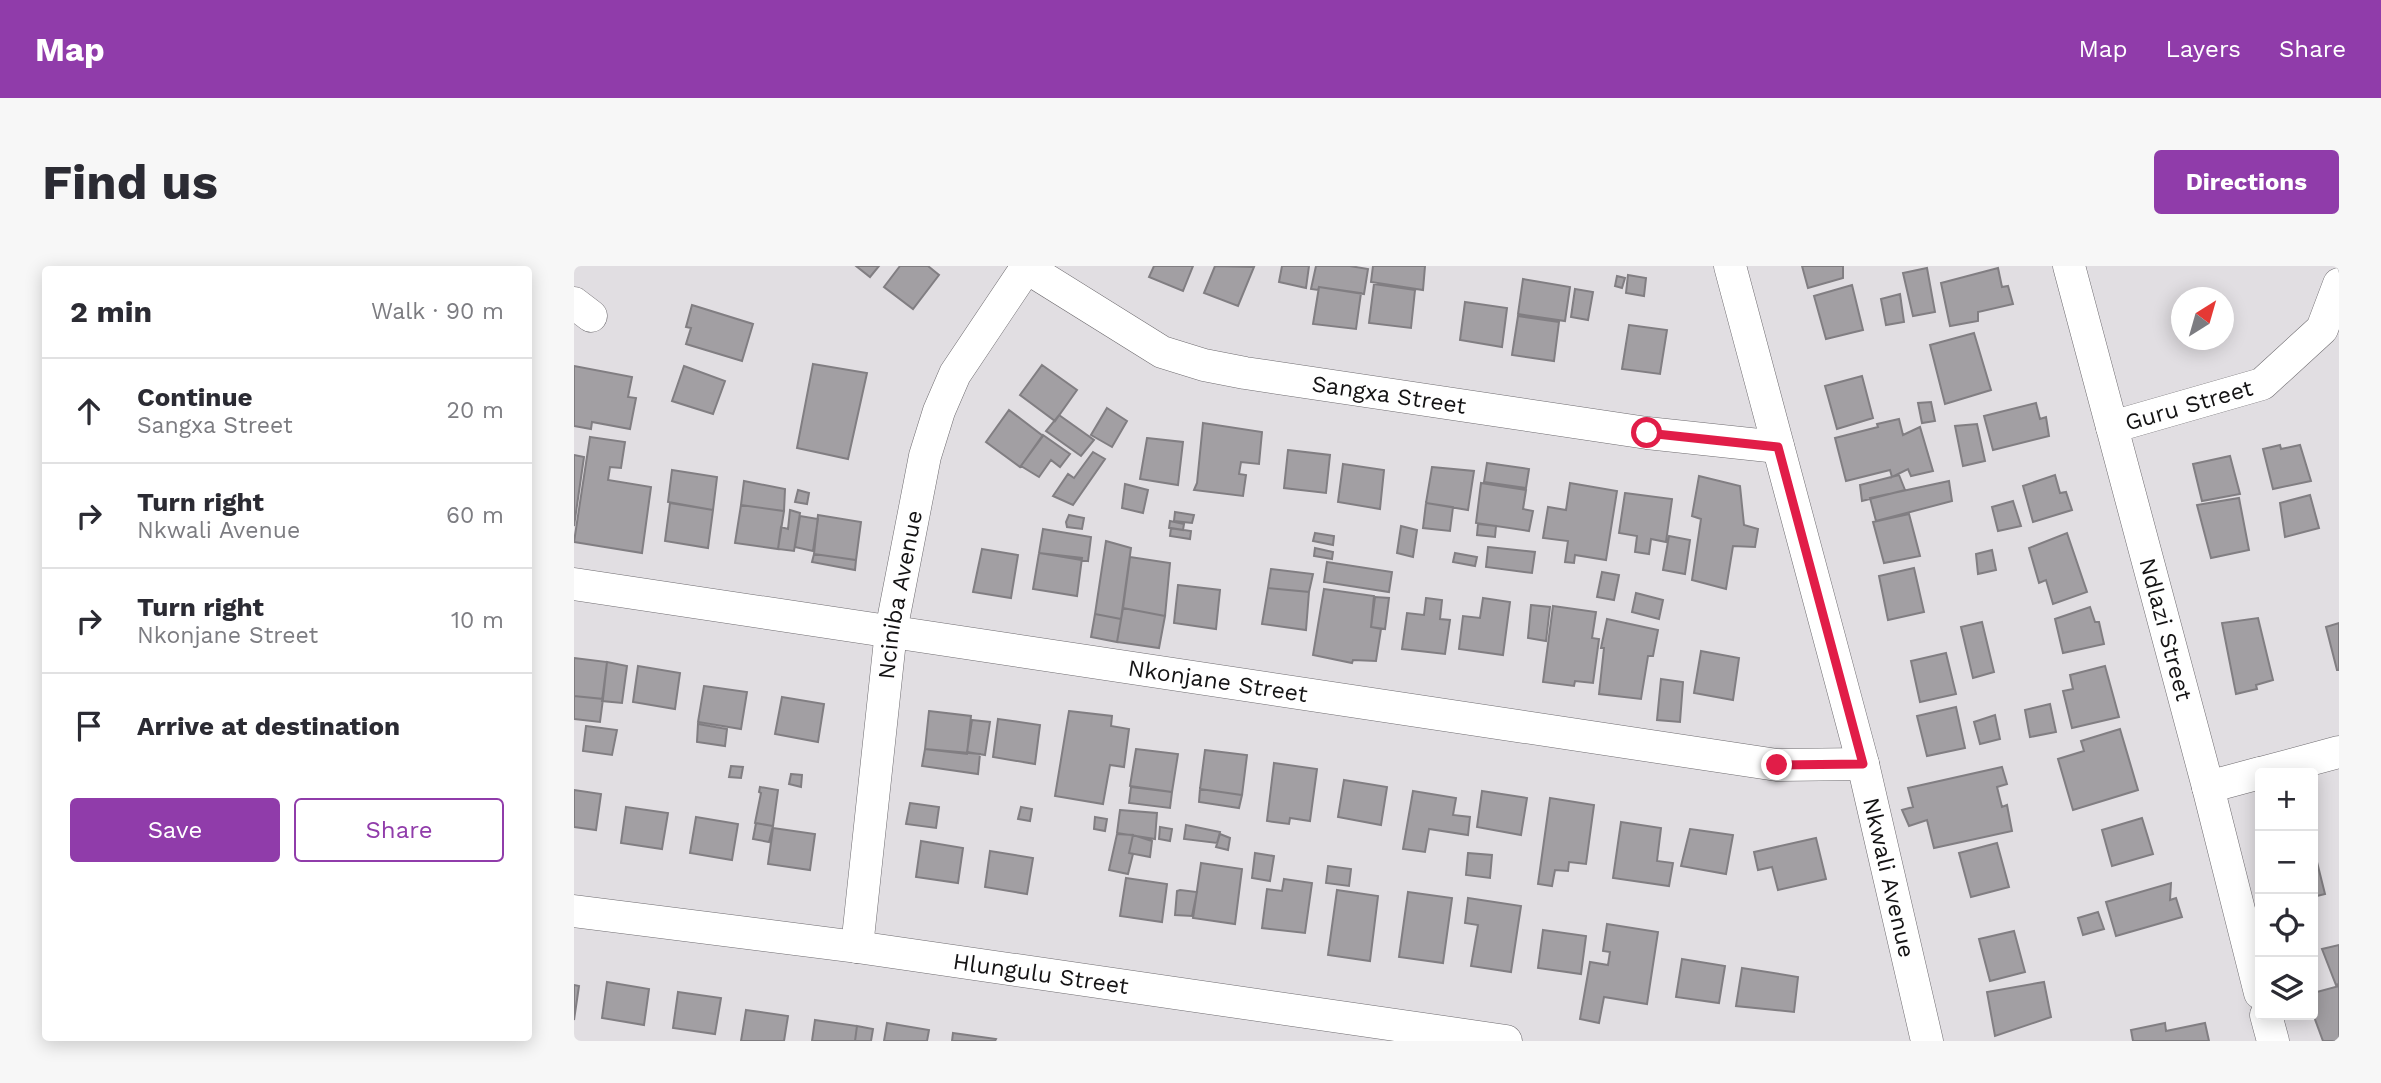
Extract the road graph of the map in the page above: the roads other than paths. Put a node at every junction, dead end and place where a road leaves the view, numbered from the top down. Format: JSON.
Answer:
{"nodes":[{"id":1,"x":1730,"y":266,"type":"edge"},
{"id":2,"x":2069,"y":266,"type":"edge"},
{"id":3,"x":1025,"y":267,"type":"edge"},
{"id":4,"x":2339,"y":284,"type":"edge"},
{"id":5,"x":2112,"y":428,"type":"junction"},
{"id":6,"x":1778,"y":447,"type":"junction"},
{"id":7,"x":574,"y":584,"type":"edge"},
{"id":8,"x":891,"y":631,"type":"junction"},
{"id":9,"x":2339,"y":752,"type":"edge"},
{"id":10,"x":1863,"y":764,"type":"junction"},
{"id":11,"x":2280,"y":768,"type":"edge"},
{"id":12,"x":2255,"y":775,"type":"edge"},
{"id":13,"x":2208,"y":788,"type":"junction"},
{"id":14,"x":574,"y":911,"type":"edge"},
{"id":15,"x":857,"y":947,"type":"junction"},
{"id":16,"x":2255,"y":973,"type":"edge"},
{"id":17,"x":2267,"y":1020,"type":"edge"},
{"id":18,"x":1506,"y":1041,"type":"edge"},
{"id":19,"x":1927,"y":1041,"type":"edge"},
{"id":20,"x":2273,"y":1041,"type":"edge"}],
"edges":[{"from":1,"to":6,"type":"street","name":"Nkwali Avenue"},
{"from":2,"to":5,"type":"street","name":"Ndlazi Street"},
{"from":3,"to":6,"type":"street","name":"Sangxa Street"},
{"from":3,"to":8,"type":"street","name":"Nciniba Avenue"},
{"from":4,"to":5,"type":"street","name":"Guru Street"},
{"from":5,"to":13,"type":"street","name":"Ndlazi Street"},
{"from":6,"to":10,"type":"street","name":"Nkwali Avenue"},
{"from":7,"to":8,"type":"street","name":"Nkonjane Street"},
{"from":8,"to":10,"type":"street","name":"Nkonjane Street"},
{"from":8,"to":15,"type":"street","name":"Nciniba Avenue"},
{"from":9,"to":11,"type":"street"},
{"from":10,"to":19,"type":"street","name":"Nkwali Avenue"},
{"from":12,"to":13,"type":"street"},
{"from":13,"to":16,"type":"street","name":"Ndlazi Street"},
{"from":14,"to":15,"type":"street","name":"Hlungulu Street"},
{"from":15,"to":18,"type":"street","name":"Hlungulu Street"},
{"from":17,"to":20,"type":"street"}]}
